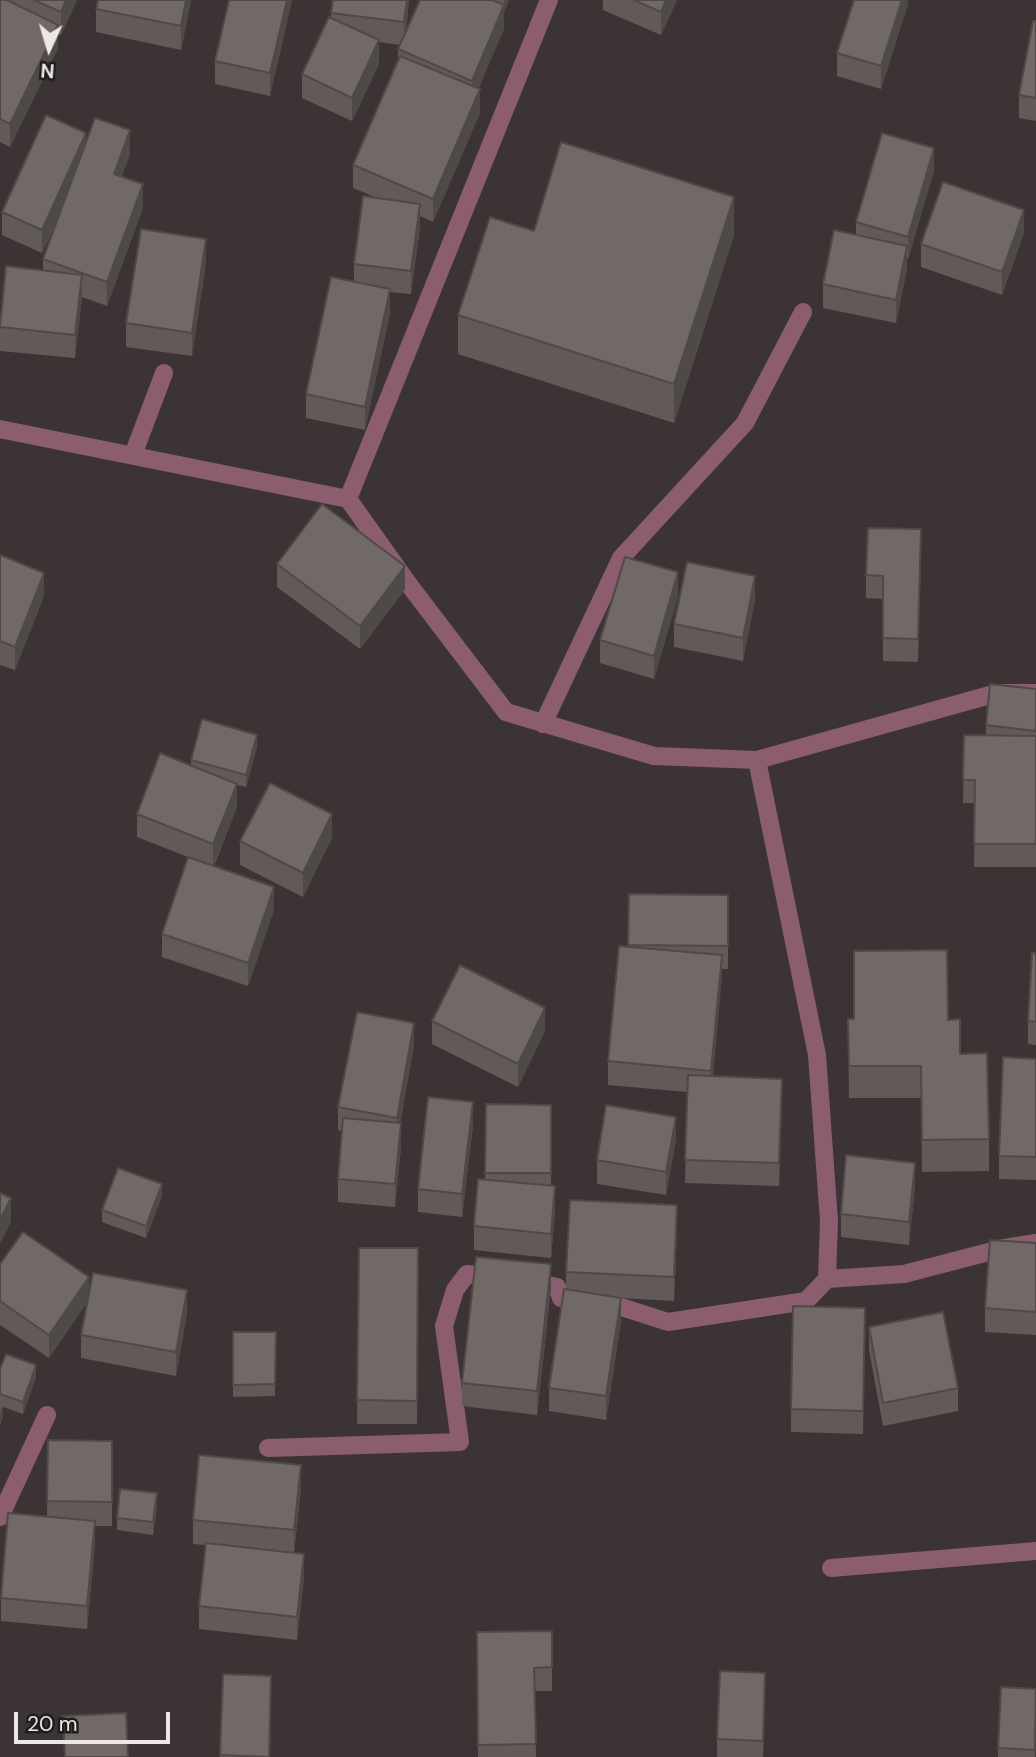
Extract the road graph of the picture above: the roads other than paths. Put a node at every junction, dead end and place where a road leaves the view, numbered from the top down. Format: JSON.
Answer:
{"nodes":[{"id":1,"x":549,"y":0,"type":"edge"},
{"id":2,"x":803,"y":312,"type":"dead end"},
{"id":3,"x":164,"y":373,"type":"dead end"},
{"id":4,"x":0,"y":429,"type":"edge"},
{"id":5,"x":132,"y":455,"type":"junction"},
{"id":6,"x":348,"y":499,"type":"junction"},
{"id":7,"x":1036,"y":693,"type":"edge"},
{"id":8,"x":543,"y":724,"type":"junction"},
{"id":9,"x":757,"y":760,"type":"junction"},
{"id":10,"x":1036,"y":1243,"type":"edge"},
{"id":11,"x":827,"y":1279,"type":"junction"},
{"id":12,"x":47,"y":1415,"type":"dead end"},
{"id":13,"x":268,"y":1448,"type":"dead end"},
{"id":14,"x":0,"y":1517,"type":"edge"},
{"id":15,"x":1036,"y":1552,"type":"edge"},
{"id":16,"x":831,"y":1568,"type":"dead end"}],
"edges":[{"from":1,"to":6,"type":"street"},
{"from":2,"to":8,"type":"street"},
{"from":3,"to":5,"type":"street"},
{"from":4,"to":5,"type":"street"},
{"from":5,"to":6,"type":"street"},
{"from":6,"to":8,"type":"street"},
{"from":7,"to":9,"type":"street"},
{"from":8,"to":9,"type":"street"},
{"from":9,"to":11,"type":"street"},
{"from":10,"to":11,"type":"street"},
{"from":11,"to":13,"type":"street"},
{"from":12,"to":14,"type":"street"},
{"from":15,"to":16,"type":"street"}]}
